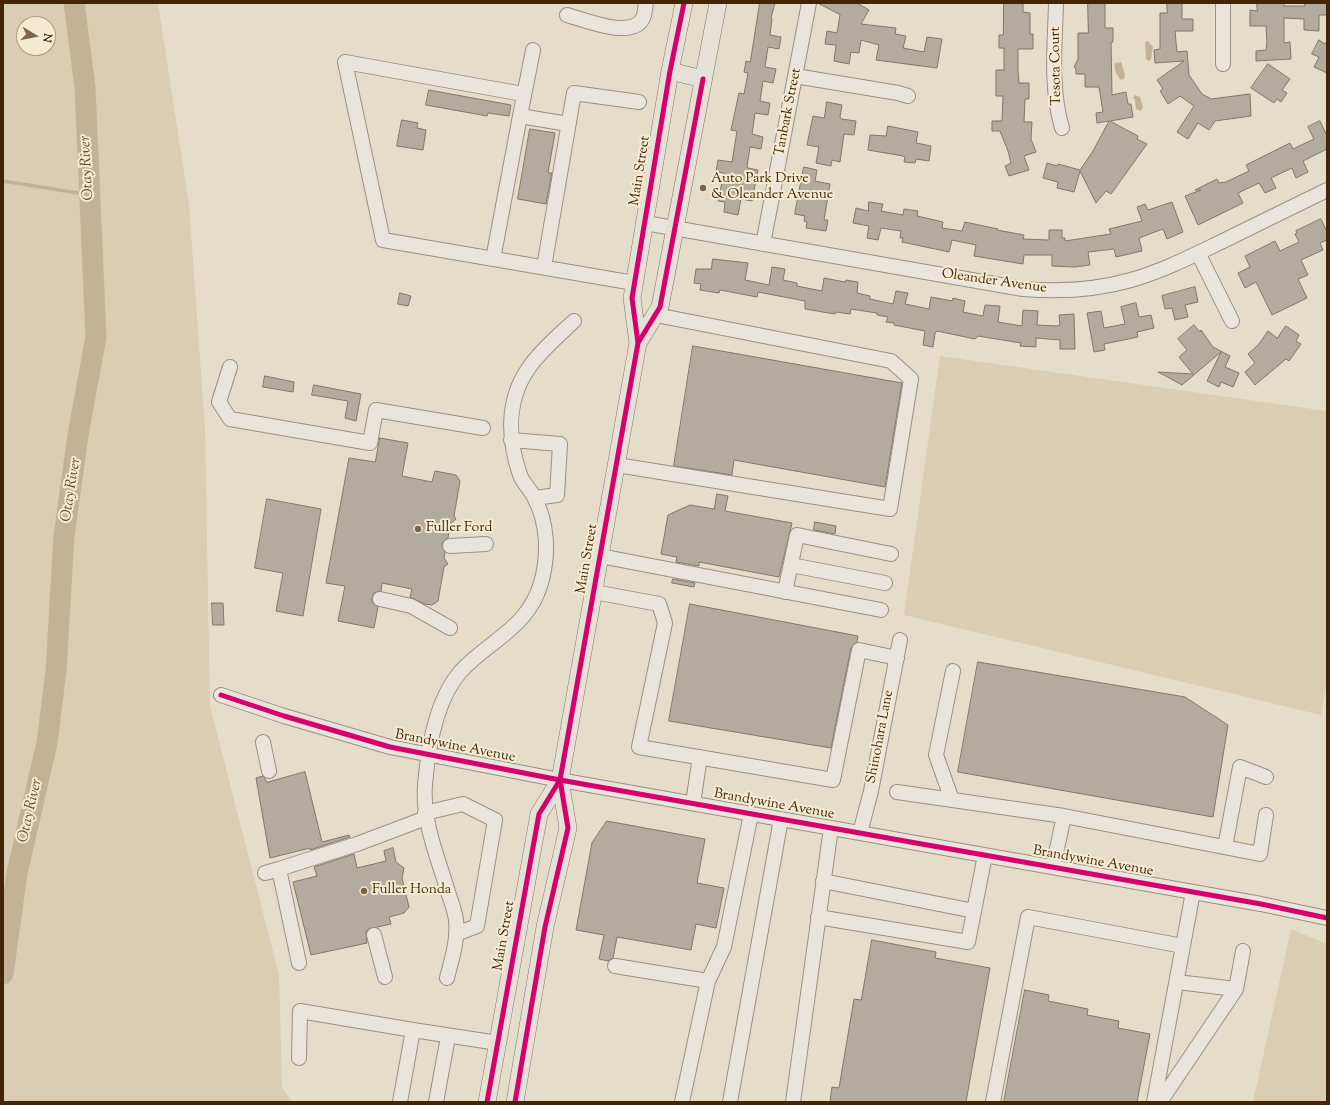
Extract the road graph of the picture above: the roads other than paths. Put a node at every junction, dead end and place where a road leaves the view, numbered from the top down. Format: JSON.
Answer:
{"nodes":[{"id":1,"x":646,"y":3,"type":"edge"},
{"id":2,"x":684,"y":3,"type":"edge"},
{"id":3,"x":718,"y":3,"type":"edge"},
{"id":4,"x":809,"y":3,"type":"edge"},
{"id":5,"x":1056,"y":3,"type":"edge"},
{"id":6,"x":1223,"y":3,"type":"edge"},
{"id":7,"x":567,"y":15,"type":"dead end"},
{"id":8,"x":533,"y":50,"type":"dead end"},
{"id":9,"x":1223,"y":64,"type":"dead end"},
{"id":10,"x":670,"y":71,"type":"junction"},
{"id":11,"x":795,"y":76,"type":"junction"},
{"id":12,"x":703,"y":79,"type":"junction"},
{"id":13,"x":523,"y":94,"type":"junction"},
{"id":14,"x":908,"y":96,"type":"dead end"},
{"id":15,"x":639,"y":102,"type":"dead end"},
{"id":16,"x":520,"y":116,"type":"junction"},
{"id":17,"x":568,"y":124,"type":"junction"},
{"id":18,"x":1062,"y":128,"type":"dead end"},
{"id":19,"x":1327,"y":190,"type":"edge"},
{"id":20,"x":645,"y":224,"type":"junction"},
{"id":21,"x":674,"y":229,"type":"junction"},
{"id":22,"x":763,"y":244,"type":"junction"},
{"id":23,"x":1198,"y":253,"type":"junction"},
{"id":24,"x":493,"y":259,"type":"junction"},
{"id":25,"x":544,"y":267,"type":"junction"},
{"id":26,"x":634,"y":283,"type":"junction"},
{"id":27,"x":656,"y":314,"type":"junction"},
{"id":28,"x":574,"y":321,"type":"dead end"},
{"id":29,"x":1232,"y":321,"type":"dead end"},
{"id":30,"x":638,"y":343,"type":"junction"},
{"id":31,"x":230,"y":367,"type":"dead end"},
{"id":32,"x":483,"y":428,"type":"dead end"},
{"id":33,"x":511,"y":440,"type":"junction"},
{"id":34,"x":616,"y":465,"type":"junction"},
{"id":35,"x":535,"y":498,"type":"junction"},
{"id":36,"x":486,"y":544,"type":"dead end"},
{"id":37,"x":450,"y":546,"type":"dead end"},
{"id":38,"x":891,"y":554,"type":"dead end"},
{"id":39,"x":600,"y":556,"type":"junction"},
{"id":40,"x":791,"y":565,"type":"junction"},
{"id":41,"x":885,"y":582,"type":"dead end"},
{"id":42,"x":594,"y":592,"type":"junction"},
{"id":43,"x":785,"y":592,"type":"junction"},
{"id":44,"x":380,"y":599,"type":"dead end"},
{"id":45,"x":881,"y":610,"type":"dead end"},
{"id":46,"x":450,"y":628,"type":"dead end"},
{"id":47,"x":900,"y":640,"type":"dead end"},
{"id":48,"x":897,"y":658,"type":"junction"},
{"id":49,"x":953,"y":671,"type":"dead end"},
{"id":50,"x":221,"y":695,"type":"dead end"},
{"id":51,"x":263,"y":742,"type":"dead end"},
{"id":52,"x":429,"y":753,"type":"junction"},
{"id":53,"x":700,"y":758,"type":"junction"},
{"id":54,"x":269,"y":772,"type":"dead end"},
{"id":55,"x":1266,"y":777,"type":"dead end"},
{"id":56,"x":560,"y":780,"type":"junction"},
{"id":57,"x":897,"y":792,"type":"dead end"},
{"id":58,"x":952,"y":800,"type":"junction"},
{"id":59,"x":694,"y":803,"type":"junction"},
{"id":60,"x":751,"y":814,"type":"junction"},
{"id":61,"x":425,"y":815,"type":"junction"},
{"id":62,"x":1266,"y":815,"type":"dead end"},
{"id":63,"x":1064,"y":816,"type":"junction"},
{"id":64,"x":781,"y":819,"type":"junction"},
{"id":65,"x":830,"y":828,"type":"junction"},
{"id":66,"x":860,"y":833,"type":"junction"},
{"id":67,"x":1226,"y":847,"type":"junction"},
{"id":68,"x":985,"y":855,"type":"junction"},
{"id":69,"x":1053,"y":867,"type":"junction"},
{"id":70,"x":279,"y":869,"type":"junction"},
{"id":71,"x":265,"y":873,"type":"dead end"},
{"id":72,"x":823,"y":881,"type":"junction"},
{"id":73,"x":1193,"y":892,"type":"junction"},
{"id":74,"x":974,"y":911,"type":"junction"},
{"id":75,"x":818,"y":917,"type":"junction"},
{"id":76,"x":1327,"y":918,"type":"edge"},
{"id":77,"x":456,"y":934,"type":"junction"},
{"id":78,"x":374,"y":935,"type":"dead end"},
{"id":79,"x":1184,"y":946,"type":"junction"},
{"id":80,"x":1243,"y":951,"type":"dead end"},
{"id":81,"x":300,"y":963,"type":"dead end"},
{"id":82,"x":615,"y":966,"type":"dead end"},
{"id":83,"x":385,"y":977,"type":"dead end"},
{"id":84,"x":447,"y":978,"type":"dead end"},
{"id":85,"x":708,"y":981,"type":"junction"},
{"id":86,"x":1177,"y":982,"type":"junction"},
{"id":87,"x":1236,"y":989,"type":"junction"},
{"id":88,"x":413,"y":1030,"type":"junction"},
{"id":89,"x":448,"y":1037,"type":"junction"},
{"id":90,"x":498,"y":1043,"type":"junction"},
{"id":91,"x":299,"y":1058,"type":"dead end"},
{"id":92,"x":400,"y":1102,"type":"edge"},
{"id":93,"x":436,"y":1102,"type":"edge"},
{"id":94,"x":487,"y":1102,"type":"edge"},
{"id":95,"x":515,"y":1102,"type":"edge"},
{"id":96,"x":682,"y":1102,"type":"edge"},
{"id":97,"x":730,"y":1102,"type":"edge"},
{"id":98,"x":793,"y":1102,"type":"edge"},
{"id":99,"x":993,"y":1102,"type":"edge"},
{"id":100,"x":1154,"y":1102,"type":"edge"},
{"id":101,"x":1160,"y":1102,"type":"edge"}],
"edges":[{"from":1,"to":7,"type":"street"},
{"from":2,"to":10,"type":"main road","name":"Main Street"},
{"from":3,"to":12,"type":"main road","name":"Main Street"},
{"from":4,"to":11,"type":"street","name":"Tanbark Street"},
{"from":5,"to":18,"type":"street","name":"Tesota Court"},
{"from":6,"to":9,"type":"street"},
{"from":8,"to":13,"type":"street"},
{"from":10,"to":12,"type":"main road"},
{"from":10,"to":20,"type":"main road","name":"Main Street"},
{"from":11,"to":14,"type":"street"},
{"from":11,"to":22,"type":"street","name":"Tanbark Street"},
{"from":12,"to":21,"type":"main road","name":"Main Street"},
{"from":13,"to":16,"type":"street"},
{"from":13,"to":24,"type":"street"},
{"from":15,"to":17,"type":"street"},
{"from":16,"to":17,"type":"street"},
{"from":16,"to":24,"type":"street"},
{"from":17,"to":25,"type":"street"},
{"from":19,"to":23,"type":"street","name":"Oleander Avenue"},
{"from":20,"to":21,"type":"street","name":"Oleander Avenue"},
{"from":20,"to":26,"type":"main road","name":"Main Street"},
{"from":21,"to":22,"type":"street","name":"Oleander Avenue"},
{"from":21,"to":27,"type":"main road","name":"Main Street"},
{"from":22,"to":23,"type":"street","name":"Oleander Avenue"},
{"from":23,"to":29,"type":"street"},
{"from":24,"to":25,"type":"street"},
{"from":25,"to":26,"type":"street"},
{"from":26,"to":30,"type":"main road","name":"Main Street"},
{"from":27,"to":30,"type":"main road","name":"Main Street"},
{"from":27,"to":34,"type":"street"},
{"from":28,"to":33,"type":"street"},
{"from":30,"to":34,"type":"main road","name":"Main Street"},
{"from":31,"to":32,"type":"street"},
{"from":33,"to":35,"type":"street"},
{"from":33,"to":35,"type":"street"},
{"from":34,"to":39,"type":"main road","name":"Main Street"},
{"from":35,"to":52,"type":"street"},
{"from":36,"to":37,"type":"street"},
{"from":38,"to":40,"type":"street"},
{"from":39,"to":42,"type":"main road","name":"Main Street"},
{"from":39,"to":43,"type":"street"},
{"from":40,"to":41,"type":"street"},
{"from":40,"to":43,"type":"street"},
{"from":42,"to":53,"type":"street"},
{"from":42,"to":56,"type":"main road","name":"Main Street"},
{"from":43,"to":45,"type":"street"},
{"from":44,"to":46,"type":"street"},
{"from":47,"to":48,"type":"street","name":"Shinohara Lane"},
{"from":48,"to":53,"type":"street"},
{"from":48,"to":66,"type":"street","name":"Shinohara Lane"},
{"from":49,"to":58,"type":"street"},
{"from":50,"to":52,"type":"street","name":"Brandywine Avenue"},
{"from":51,"to":54,"type":"street"},
{"from":52,"to":56,"type":"street","name":"Brandywine Avenue"},
{"from":52,"to":61,"type":"street"},
{"from":53,"to":59,"type":"street"},
{"from":55,"to":67,"type":"street"},
{"from":56,"to":59,"type":"street","name":"Brandywine Avenue"},
{"from":56,"to":90,"type":"main road","name":"Main Street"},
{"from":56,"to":95,"type":"main road","name":"Main Street"},
{"from":57,"to":58,"type":"street"},
{"from":58,"to":63,"type":"street"},
{"from":59,"to":60,"type":"street","name":"Brandywine Avenue"},
{"from":60,"to":64,"type":"street","name":"Brandywine Avenue"},
{"from":60,"to":85,"type":"street"},
{"from":61,"to":70,"type":"street"},
{"from":61,"to":77,"type":"street"},
{"from":61,"to":77,"type":"street"},
{"from":62,"to":67,"type":"street"},
{"from":63,"to":67,"type":"street"},
{"from":63,"to":69,"type":"street"},
{"from":64,"to":65,"type":"street","name":"Brandywine Avenue"},
{"from":64,"to":97,"type":"street"},
{"from":65,"to":66,"type":"street","name":"Brandywine Avenue"},
{"from":65,"to":72,"type":"street"},
{"from":66,"to":68,"type":"street","name":"Brandywine Avenue"},
{"from":68,"to":69,"type":"street","name":"Brandywine Avenue"},
{"from":68,"to":74,"type":"street"},
{"from":69,"to":73,"type":"street","name":"Brandywine Avenue"},
{"from":70,"to":71,"type":"street"},
{"from":70,"to":81,"type":"street"},
{"from":72,"to":74,"type":"street"},
{"from":72,"to":75,"type":"street"},
{"from":73,"to":76,"type":"street","name":"Brandywine Avenue"},
{"from":73,"to":79,"type":"street"},
{"from":74,"to":75,"type":"street"},
{"from":75,"to":98,"type":"street"},
{"from":77,"to":84,"type":"street"},
{"from":78,"to":83,"type":"street"},
{"from":79,"to":86,"type":"street"},
{"from":79,"to":99,"type":"street"},
{"from":80,"to":87,"type":"street"},
{"from":82,"to":85,"type":"street"},
{"from":85,"to":96,"type":"street"},
{"from":86,"to":87,"type":"street"},
{"from":86,"to":100,"type":"street"},
{"from":87,"to":101,"type":"street"},
{"from":88,"to":89,"type":"street"},
{"from":88,"to":91,"type":"street"},
{"from":88,"to":92,"type":"street"},
{"from":89,"to":90,"type":"street"},
{"from":89,"to":93,"type":"street"},
{"from":90,"to":94,"type":"main road","name":"Main Street"}]}
